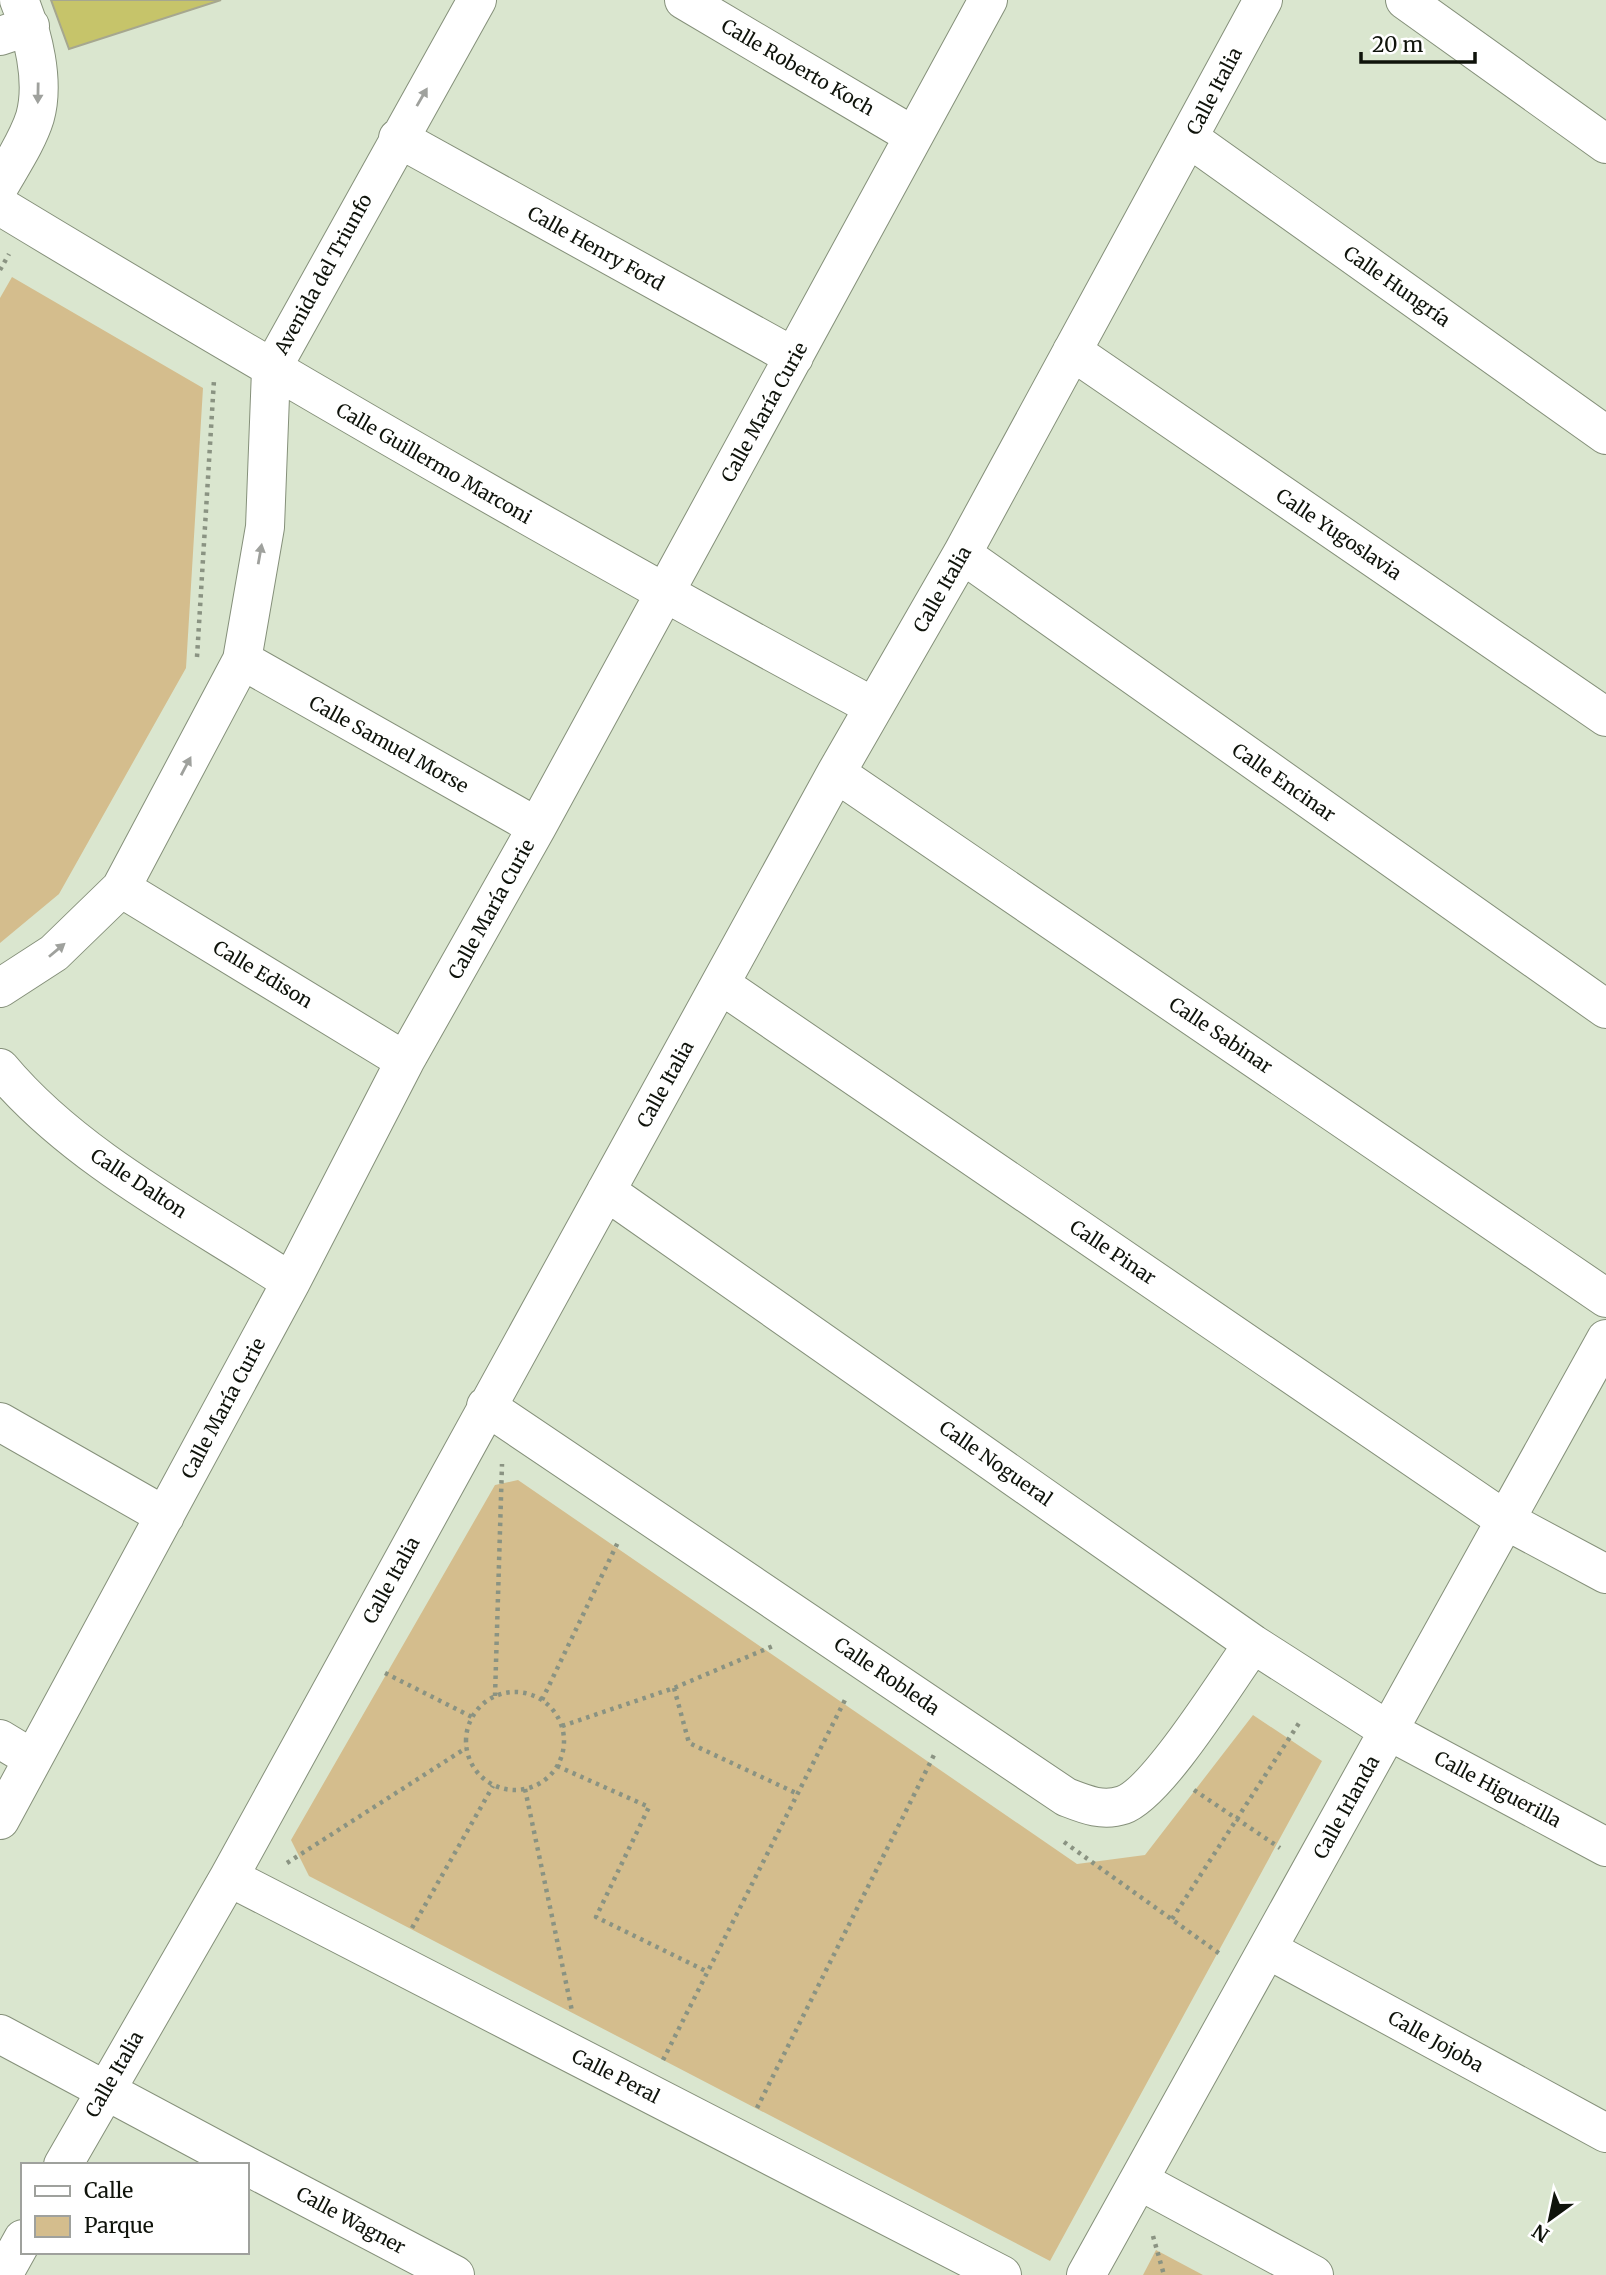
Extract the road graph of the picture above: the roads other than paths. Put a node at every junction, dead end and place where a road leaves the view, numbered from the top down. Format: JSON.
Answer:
{"nodes":[{"id":1,"x":477,"y":0,"type":"edge"},
{"id":2,"x":684,"y":0,"type":"edge"},
{"id":3,"x":988,"y":0,"type":"edge"},
{"id":4,"x":1263,"y":0,"type":"edge"},
{"id":5,"x":1405,"y":0,"type":"edge"},
{"id":6,"x":16,"y":20,"type":"edge"},
{"id":7,"x":912,"y":135,"type":"junction"},
{"id":8,"x":398,"y":138,"type":"junction"},
{"id":9,"x":1189,"y":138,"type":"junction"},
{"id":10,"x":1606,"y":144,"type":"edge"},
{"id":11,"x":0,"y":185,"type":"edge"},
{"id":12,"x":0,"y":206,"type":"edge"},
{"id":13,"x":1072,"y":351,"type":"junction"},
{"id":14,"x":794,"y":357,"type":"junction"},
{"id":15,"x":271,"y":370,"type":"junction"},
{"id":16,"x":1606,"y":435,"type":"edge"},
{"id":17,"x":962,"y":554,"type":"junction"},
{"id":18,"x":663,"y":594,"type":"junction"},
{"id":19,"x":242,"y":660,"type":"junction"},
{"id":20,"x":874,"y":707,"type":"junction"},
{"id":21,"x":1606,"y":717,"type":"edge"},
{"id":22,"x":836,"y":772,"type":"junction"},
{"id":23,"x":537,"y":827,"type":"junction"},
{"id":24,"x":121,"y":888,"type":"junction"},
{"id":25,"x":720,"y":984,"type":"junction"},
{"id":26,"x":0,"y":988,"type":"edge"},
{"id":27,"x":1606,"y":1009,"type":"edge"},
{"id":28,"x":405,"y":1060,"type":"junction"},
{"id":29,"x":0,"y":1068,"type":"edge"},
{"id":30,"x":606,"y":1191,"type":"junction"},
{"id":31,"x":292,"y":1282,"type":"junction"},
{"id":32,"x":1606,"y":1298,"type":"edge"},
{"id":33,"x":1606,"y":1339,"type":"edge"},
{"id":34,"x":486,"y":1406,"type":"junction"},
{"id":35,"x":0,"y":1422,"type":"edge"},
{"id":36,"x":165,"y":1516,"type":"junction"},
{"id":37,"x":1505,"y":1520,"type":"junction"},
{"id":38,"x":1606,"y":1574,"type":"edge"},
{"id":39,"x":1253,"y":1644,"type":"junction"},
{"id":40,"x":1389,"y":1731,"type":"junction"},
{"id":41,"x":0,"y":1738,"type":"edge"},
{"id":42,"x":33,"y":1759,"type":"junction"},
{"id":43,"x":0,"y":1820,"type":"edge"},
{"id":44,"x":1606,"y":1847,"type":"edge"},
{"id":45,"x":229,"y":1877,"type":"junction"},
{"id":46,"x":1267,"y":1949,"type":"junction"},
{"id":47,"x":0,"y":2034,"type":"edge"},
{"id":48,"x":103,"y":2091,"type":"junction"},
{"id":49,"x":1606,"y":2133,"type":"edge"},
{"id":50,"x":64,"y":2163,"type":"edge"},
{"id":51,"x":242,"y":2163,"type":"edge"},
{"id":52,"x":248,"y":2166,"type":"edge"},
{"id":53,"x":1140,"y":2181,"type":"junction"},
{"id":54,"x":21,"y":2243,"type":"edge"},
{"id":55,"x":3,"y":2275,"type":"edge"},
{"id":56,"x":456,"y":2275,"type":"edge"},
{"id":57,"x":1002,"y":2275,"type":"edge"},
{"id":58,"x":1086,"y":2275,"type":"edge"},
{"id":59,"x":1314,"y":2275,"type":"edge"}],
"edges":[{"from":8,"to":1,"type":"street","name":"Avenida del Triunfo","one_way":true},
{"from":2,"to":7,"type":"street","name":"Calle Roberto Koch"},
{"from":3,"to":7,"type":"street","name":"Calle María Curie"},
{"from":4,"to":9,"type":"street","name":"Calle Italia"},
{"from":5,"to":10,"type":"street"},
{"from":6,"to":11,"type":"street","one_way":true},
{"from":7,"to":14,"type":"street","name":"Calle María Curie"},
{"from":8,"to":14,"type":"street","name":"Calle Henry Ford"},
{"from":8,"to":15,"type":"street","name":"Avenida del Triunfo"},
{"from":9,"to":13,"type":"street","name":"Calle Italia"},
{"from":9,"to":16,"type":"street","name":"Calle Hungría"},
{"from":12,"to":15,"type":"street","name":"Calle Guillermo Marconi"},
{"from":13,"to":17,"type":"street","name":"Calle Italia"},
{"from":13,"to":21,"type":"street","name":"Calle Yugoslavia"},
{"from":14,"to":18,"type":"street","name":"Calle María Curie"},
{"from":15,"to":18,"type":"street","name":"Calle Guillermo Marconi"},
{"from":19,"to":15,"type":"street","name":"Avenida del Triunfo","one_way":true},
{"from":17,"to":20,"type":"street","name":"Calle Italia"},
{"from":17,"to":27,"type":"street","name":"Calle Encinar"},
{"from":18,"to":20,"type":"street","name":"Calle Guillermo Marconi"},
{"from":18,"to":23,"type":"street","name":"Calle María Curie"},
{"from":19,"to":23,"type":"street","name":"Calle Samuel Morse"},
{"from":24,"to":19,"type":"street","name":"Avenida del Triunfo","one_way":true},
{"from":20,"to":22,"type":"street","name":"Calle Italia"},
{"from":22,"to":25,"type":"street","name":"Calle Italia"},
{"from":22,"to":32,"type":"street","name":"Calle Sabinar"},
{"from":23,"to":28,"type":"street","name":"Calle María Curie"},
{"from":26,"to":24,"type":"street","name":"Avenida del Triunfo","one_way":true},
{"from":24,"to":28,"type":"street","name":"Calle Edison"},
{"from":25,"to":30,"type":"street","name":"Calle Italia"},
{"from":25,"to":37,"type":"street","name":"Calle Pinar"},
{"from":28,"to":31,"type":"street","name":"Calle María Curie"},
{"from":29,"to":31,"type":"street","name":"Calle Dalton"},
{"from":30,"to":34,"type":"street","name":"Calle Italia"},
{"from":30,"to":39,"type":"street","name":"Calle Nogueral"},
{"from":31,"to":36,"type":"street","name":"Calle María Curie"},
{"from":33,"to":37,"type":"street","name":"Calle Irlanda"},
{"from":34,"to":39,"type":"street","name":"Calle Robleda"},
{"from":34,"to":45,"type":"street","name":"Calle Italia"},
{"from":35,"to":36,"type":"street"},
{"from":36,"to":42,"type":"street","name":"Calle María Curie"},
{"from":37,"to":38,"type":"street","name":"Calle Pinar"},
{"from":37,"to":40,"type":"street","name":"Calle Irlanda"},
{"from":39,"to":40,"type":"street","name":"Calle Nogueral"},
{"from":40,"to":44,"type":"street","name":"Calle Higuerilla"},
{"from":40,"to":46,"type":"street","name":"Calle Irlanda"},
{"from":41,"to":42,"type":"street"},
{"from":42,"to":43,"type":"street","name":"Calle María Curie"},
{"from":45,"to":48,"type":"street","name":"Calle Italia"},
{"from":45,"to":57,"type":"street","name":"Calle Peral"},
{"from":46,"to":49,"type":"street","name":"Calle Jojoba"},
{"from":46,"to":53,"type":"street","name":"Calle Irlanda"},
{"from":47,"to":48,"type":"street","name":"Calle Wagner"},
{"from":48,"to":50,"type":"street","name":"Calle Italia"},
{"from":48,"to":51,"type":"street","name":"Calle Wagner"},
{"from":52,"to":56,"type":"street","name":"Calle Wagner"},
{"from":53,"to":58,"type":"street","name":"Calle Irlanda"},
{"from":53,"to":59,"type":"street"},
{"from":54,"to":55,"type":"street"}]}
